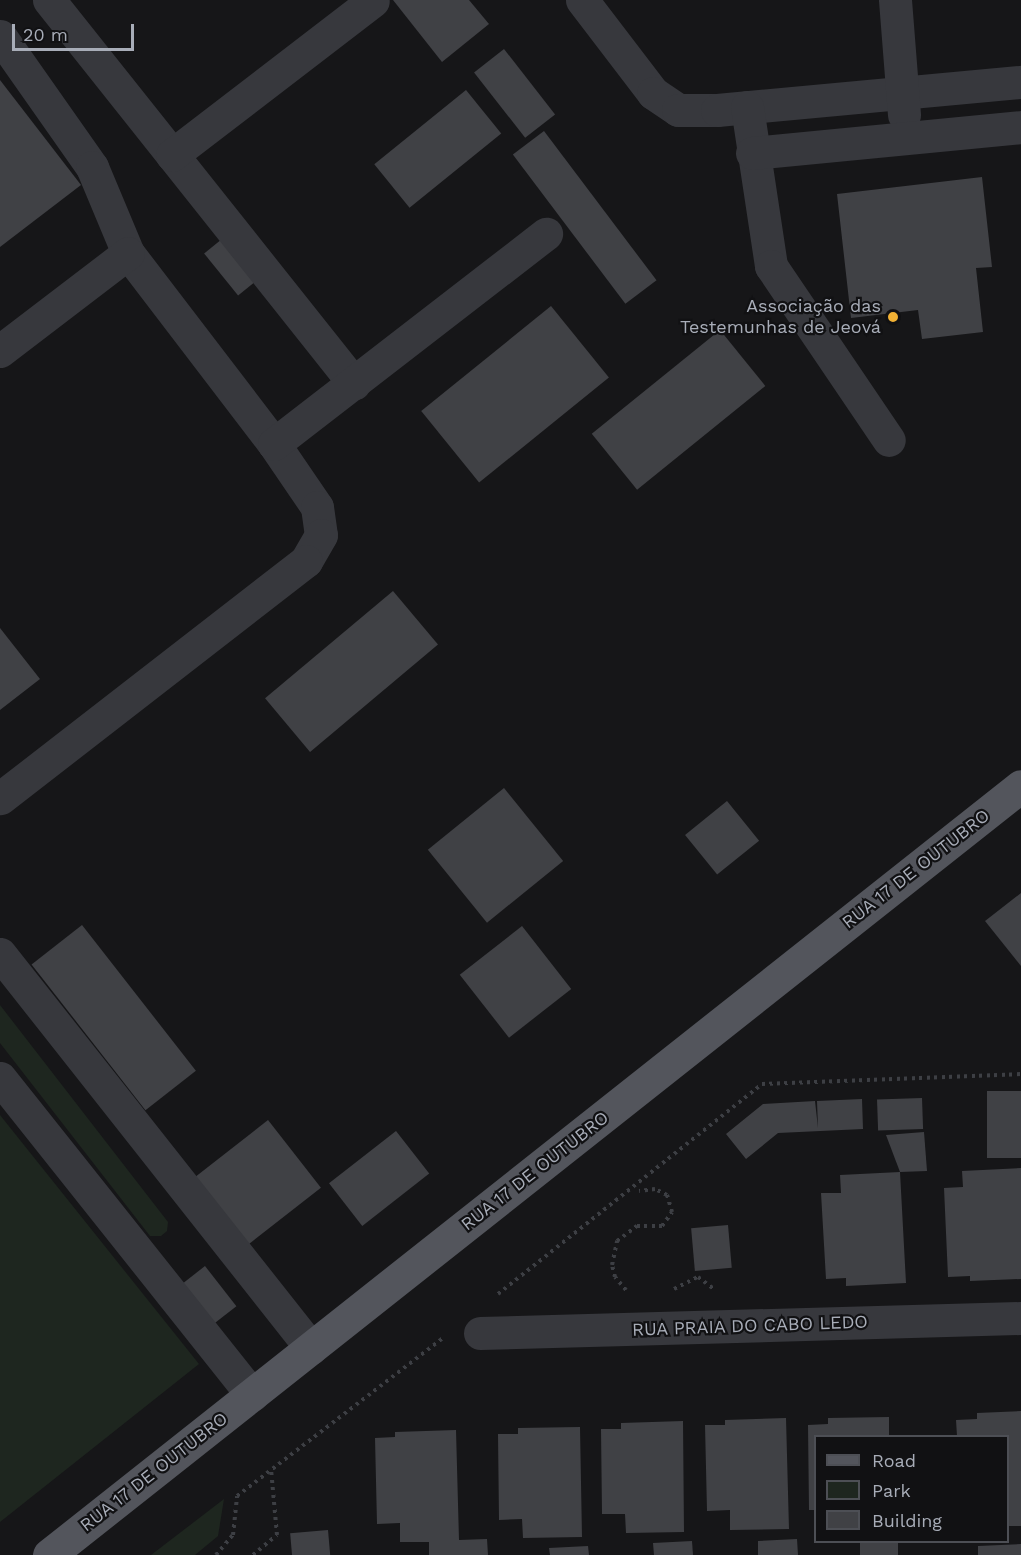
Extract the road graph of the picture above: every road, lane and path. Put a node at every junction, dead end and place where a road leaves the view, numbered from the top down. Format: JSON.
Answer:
{"nodes":[{"id":1,"x":49,"y":0,"type":"edge"},
{"id":2,"x":582,"y":0,"type":"edge"},
{"id":3,"x":895,"y":0,"type":"edge"},
{"id":4,"x":373,"y":1,"type":"edge"},
{"id":5,"x":0,"y":36,"type":"edge"},
{"id":6,"x":1021,"y":82,"type":"edge"},
{"id":7,"x":902,"y":93,"type":"junction"},
{"id":8,"x":747,"y":107,"type":"junction"},
{"id":9,"x":1021,"y":127,"type":"edge"},
{"id":10,"x":906,"y":138,"type":"junction"},
{"id":11,"x":752,"y":153,"type":"junction"},
{"id":12,"x":172,"y":155,"type":"junction"},
{"id":13,"x":546,"y":234,"type":"dead end"},
{"id":14,"x":128,"y":253,"type":"junction"},
{"id":15,"x":0,"y":351,"type":"edge"},
{"id":16,"x":354,"y":384,"type":"junction"},
{"id":17,"x":889,"y":440,"type":"dead end"},
{"id":18,"x":274,"y":444,"type":"junction"},
{"id":19,"x":1021,"y":786,"type":"edge"},
{"id":20,"x":0,"y":798,"type":"edge"},
{"id":21,"x":0,"y":954,"type":"edge"},
{"id":22,"x":1021,"y":1074,"type":"edge"},
{"id":23,"x":0,"y":1078,"type":"edge"},
{"id":24,"x":639,"y":1191,"type":"dead end"},
{"id":25,"x":632,"y":1294,"type":"dead end"},
{"id":26,"x":667,"y":1295,"type":"dead end"},
{"id":27,"x":494,"y":1298,"type":"dead end"},
{"id":28,"x":715,"y":1299,"type":"dead end"},
{"id":29,"x":1021,"y":1318,"type":"edge"},
{"id":30,"x":464,"y":1333,"type":"joint"},
{"id":31,"x":311,"y":1348,"type":"junction"},
{"id":32,"x":252,"y":1395,"type":"junction"},
{"id":33,"x":271,"y":1469,"type":"junction"},
{"id":34,"x":219,"y":1554,"type":"edge"},
{"id":35,"x":50,"y":1555,"type":"edge"},
{"id":36,"x":253,"y":1555,"type":"edge"}],
"edges":[{"from":1,"to":12,"type":"street"},
{"from":2,"to":8,"type":"street"},
{"from":3,"to":7,"type":"street"},
{"from":4,"to":12,"type":"street"},
{"from":5,"to":14,"type":"street"},
{"from":6,"to":7,"type":"street"},
{"from":7,"to":8,"type":"street"},
{"from":7,"to":10,"type":"street"},
{"from":8,"to":11,"type":"street"},
{"from":9,"to":10,"type":"street"},
{"from":10,"to":11,"type":"street"},
{"from":11,"to":17,"type":"street"},
{"from":12,"to":16,"type":"street"},
{"from":13,"to":16,"type":"street"},
{"from":14,"to":15,"type":"street"},
{"from":14,"to":18,"type":"street"},
{"from":16,"to":18,"type":"street"},
{"from":18,"to":20,"type":"street"},
{"from":19,"to":31,"type":"main road","name":"RUA 17 DE OUTUBRO"},
{"from":21,"to":31,"type":"street"},
{"from":22,"to":27,"type":"path"},
{"from":23,"to":32,"type":"street"},
{"from":24,"to":25,"type":"path"},
{"from":26,"to":28,"type":"path"},
{"from":29,"to":30,"type":"street","name":"RUA PRAIA DO CABO LEDO"},
{"from":30,"to":33,"type":"path"},
{"from":31,"to":32,"type":"main road","name":"RUA 17 DE OUTUBRO"},
{"from":32,"to":35,"type":"main road","name":"RUA 17 DE OUTUBRO"},
{"from":33,"to":34,"type":"path"},
{"from":33,"to":36,"type":"path"}]}
